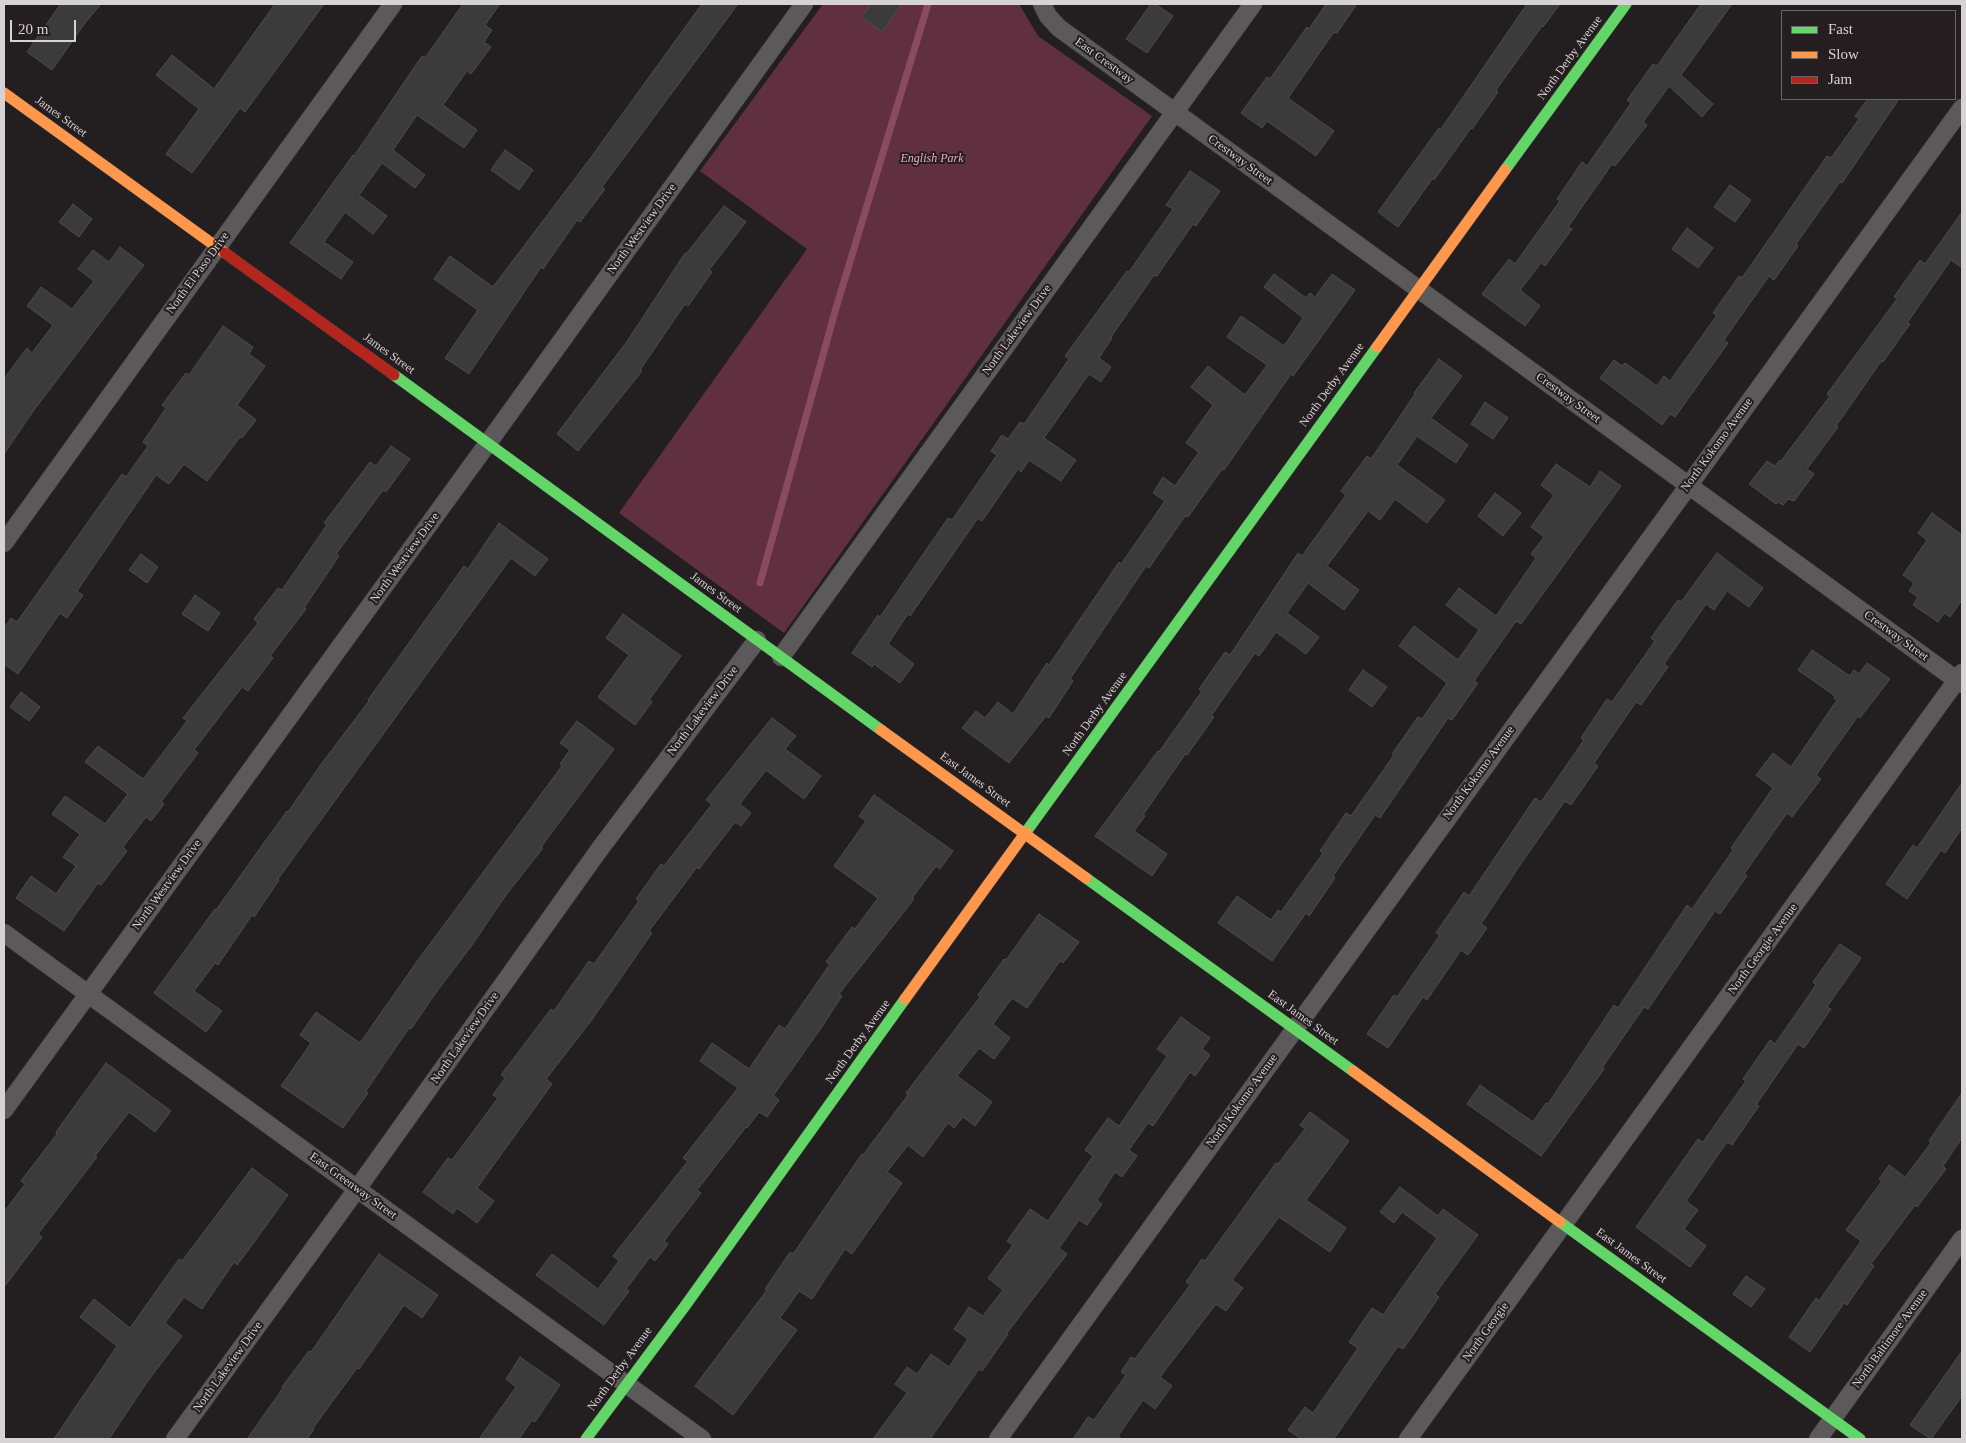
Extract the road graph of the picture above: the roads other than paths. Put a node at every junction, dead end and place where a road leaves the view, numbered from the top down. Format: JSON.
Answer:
{"nodes":[{"id":1,"x":393,"y":4,"type":"edge"},
{"id":2,"x":804,"y":4,"type":"edge"},
{"id":3,"x":1042,"y":4,"type":"edge"},
{"id":4,"x":1253,"y":4,"type":"edge"},
{"id":5,"x":1626,"y":4,"type":"edge"},
{"id":6,"x":4,"y":93,"type":"edge"},
{"id":7,"x":1962,"y":108,"type":"edge"},
{"id":8,"x":1174,"y":112,"type":"junction"},
{"id":9,"x":217,"y":247,"type":"junction"},
{"id":10,"x":1419,"y":290,"type":"junction"},
{"id":11,"x":488,"y":443,"type":"junction"},
{"id":12,"x":1688,"y":485,"type":"junction"},
{"id":13,"x":4,"y":543,"type":"edge"},
{"id":14,"x":757,"y":640,"type":"junction"},
{"id":15,"x":781,"y":657,"type":"junction"},
{"id":16,"x":1960,"y":680,"type":"edge"},
{"id":17,"x":1026,"y":834,"type":"junction"},
{"id":18,"x":4,"y":934,"type":"edge"},
{"id":19,"x":87,"y":994,"type":"junction"},
{"id":20,"x":1295,"y":1029,"type":"junction"},
{"id":21,"x":4,"y":1110,"type":"edge"},
{"id":22,"x":357,"y":1189,"type":"junction"},
{"id":23,"x":1564,"y":1224,"type":"junction"},
{"id":24,"x":1962,"y":1239,"type":"edge"},
{"id":25,"x":627,"y":1384,"type":"junction"},
{"id":26,"x":1833,"y":1419,"type":"junction"},
{"id":27,"x":175,"y":1439,"type":"edge"},
{"id":28,"x":586,"y":1439,"type":"edge"},
{"id":29,"x":702,"y":1439,"type":"edge"},
{"id":30,"x":998,"y":1439,"type":"edge"},
{"id":31,"x":1408,"y":1439,"type":"edge"},
{"id":32,"x":1818,"y":1439,"type":"edge"},
{"id":33,"x":1860,"y":1439,"type":"edge"}],
"edges":[{"from":1,"to":9,"type":"street","name":"North El Paso Drive"},
{"from":2,"to":11,"type":"street","name":"North Westview Drive"},
{"from":3,"to":8,"type":"street","name":"East Crestway"},
{"from":4,"to":8,"type":"street","name":"North Lakeview Drive"},
{"from":5,"to":10,"type":"street","name":"North Derby Avenue"},
{"from":6,"to":9,"type":"street","name":"James Street"},
{"from":7,"to":12,"type":"street","name":"North Kokomo Avenue"},
{"from":8,"to":10,"type":"street","name":"Crestway Street"},
{"from":8,"to":15,"type":"street","name":"North Lakeview Drive"},
{"from":9,"to":11,"type":"street","name":"James Street"},
{"from":9,"to":13,"type":"street","name":"North El Paso Drive"},
{"from":10,"to":12,"type":"street","name":"Crestway Street"},
{"from":10,"to":17,"type":"street","name":"North Derby Avenue"},
{"from":11,"to":14,"type":"street","name":"James Street"},
{"from":11,"to":19,"type":"street","name":"North Westview Drive"},
{"from":12,"to":16,"type":"street","name":"Crestway Street"},
{"from":12,"to":20,"type":"street","name":"North Kokomo Avenue"},
{"from":14,"to":15,"type":"street","name":"East James Street"},
{"from":14,"to":22,"type":"street","name":"North Lakeview Drive"},
{"from":15,"to":17,"type":"street","name":"East James Street"},
{"from":16,"to":23,"type":"street","name":"North Georgie Avenue"},
{"from":17,"to":20,"type":"street","name":"East James Street"},
{"from":17,"to":25,"type":"street","name":"North Derby Avenue"},
{"from":18,"to":19,"type":"street","name":"East Greenway Street"},
{"from":19,"to":21,"type":"street","name":"North Westview Drive"},
{"from":19,"to":22,"type":"street","name":"East Greenway Street"},
{"from":20,"to":23,"type":"street","name":"East James Street"},
{"from":20,"to":30,"type":"street","name":"North Kokomo Avenue"},
{"from":22,"to":25,"type":"street","name":"East Greenway Street"},
{"from":22,"to":27,"type":"street","name":"North Lakeview Drive"},
{"from":23,"to":26,"type":"street","name":"East James Street"},
{"from":23,"to":31,"type":"street","name":"North Georgie"},
{"from":24,"to":26,"type":"street","name":"North Baltimore Avenue"},
{"from":25,"to":28,"type":"street","name":"North Derby Avenue"},
{"from":25,"to":29,"type":"street","name":"East Greenway Street"},
{"from":26,"to":32,"type":"street","name":"North Baltimore Avenue"},
{"from":26,"to":33,"type":"street","name":"East James Street"}]}
